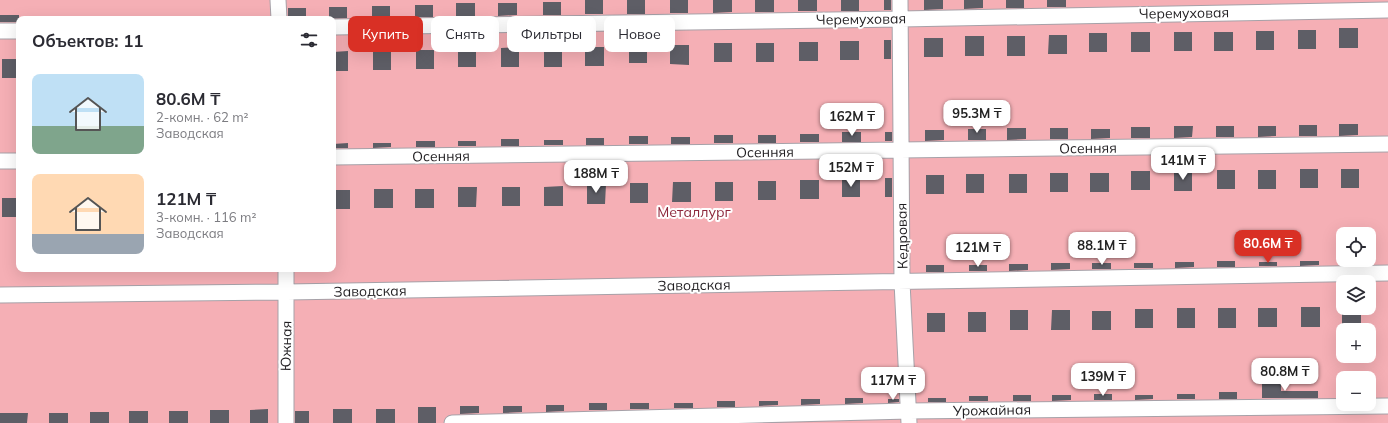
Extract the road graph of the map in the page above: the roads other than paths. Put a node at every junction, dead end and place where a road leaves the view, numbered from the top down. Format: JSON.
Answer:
{"nodes":[{"id":1,"x":278,"y":0,"type":"edge"},
{"id":2,"x":900,"y":0,"type":"edge"},
{"id":3,"x":1388,"y":10,"type":"edge"},
{"id":4,"x":279,"y":16,"type":"edge"},
{"id":5,"x":901,"y":19,"type":"junction"},
{"id":6,"x":336,"y":27,"type":"edge"},
{"id":7,"x":0,"y":31,"type":"edge"},
{"id":8,"x":16,"y":31,"type":"edge"},
{"id":9,"x":1388,"y":144,"type":"edge"},
{"id":10,"x":901,"y":150,"type":"junction"},
{"id":11,"x":336,"y":157,"type":"edge"},
{"id":12,"x":0,"y":161,"type":"edge"},
{"id":13,"x":16,"y":161,"type":"edge"},
{"id":14,"x":286,"y":272,"type":"edge"},
{"id":15,"x":1388,"y":273,"type":"edge"},
{"id":16,"x":902,"y":282,"type":"junction"},
{"id":17,"x":287,"y":292,"type":"junction"},
{"id":18,"x":0,"y":295,"type":"edge"},
{"id":19,"x":1388,"y":406,"type":"edge"},
{"id":20,"x":909,"y":417,"type":"edge"},
{"id":21,"x":286,"y":423,"type":"edge"},
{"id":22,"x":452,"y":423,"type":"edge"}],
"edges":[{"from":1,"to":4,"type":"street"},
{"from":2,"to":5,"type":"street","name":"Кедровая"},
{"from":3,"to":5,"type":"street","name":"Черемуховая"},
{"from":5,"to":6,"type":"street","name":"Черемуховая"},
{"from":5,"to":10,"type":"street","name":"Кедровая"},
{"from":7,"to":8,"type":"street"},
{"from":9,"to":10,"type":"street","name":"Осенняя"},
{"from":10,"to":11,"type":"street","name":"Осенняя"},
{"from":10,"to":16,"type":"street","name":"Кедровая"},
{"from":12,"to":13,"type":"street"},
{"from":14,"to":17,"type":"street","name":"Южная"},
{"from":15,"to":16,"type":"street","name":"Заводская"},
{"from":16,"to":17,"type":"street","name":"Заводская"},
{"from":16,"to":20,"type":"street","name":"Кедровая"},
{"from":17,"to":18,"type":"street","name":"Заводская"},
{"from":17,"to":21,"type":"street","name":"Южная"},
{"from":19,"to":20,"type":"street","name":"Урожайная"},
{"from":20,"to":22,"type":"street","name":"Урожайная"}]}
